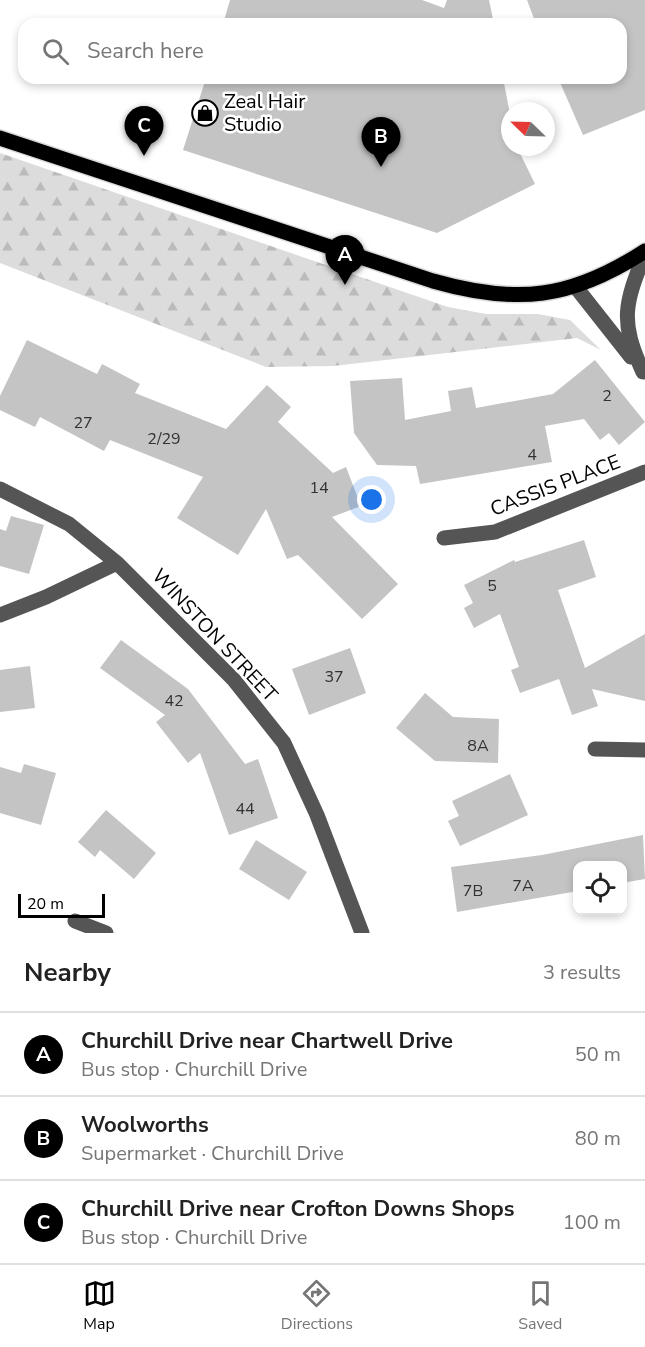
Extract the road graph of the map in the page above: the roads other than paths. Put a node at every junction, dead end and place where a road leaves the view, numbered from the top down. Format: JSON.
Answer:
{"nodes":[{"id":1,"x":0,"y":138,"type":"edge"},
{"id":2,"x":645,"y":252,"type":"edge"},
{"id":3,"x":575,"y":286,"type":"junction"},
{"id":4,"x":644,"y":373,"type":"edge"},
{"id":5,"x":645,"y":472,"type":"edge"},
{"id":6,"x":0,"y":489,"type":"edge"},
{"id":7,"x":444,"y":538,"type":"dead end"},
{"id":8,"x":117,"y":563,"type":"junction"},
{"id":9,"x":0,"y":615,"type":"edge"},
{"id":10,"x":595,"y":749,"type":"dead end"},
{"id":11,"x":645,"y":750,"type":"edge"},
{"id":12,"x":75,"y":921,"type":"dead end"},
{"id":13,"x":106,"y":933,"type":"edge"},
{"id":14,"x":362,"y":933,"type":"edge"}],
"edges":[{"from":1,"to":3,"type":"main road"},
{"from":2,"to":3,"type":"main road"},
{"from":2,"to":4,"type":"street"},
{"from":3,"to":4,"type":"street"},
{"from":5,"to":7,"type":"street","name":"CASSIS PLACE"},
{"from":6,"to":8,"type":"street","name":"WINSTON STREET"},
{"from":8,"to":9,"type":"street"},
{"from":8,"to":14,"type":"street","name":"WINSTON STREET"},
{"from":10,"to":11,"type":"street"},
{"from":12,"to":13,"type":"street"}]}
